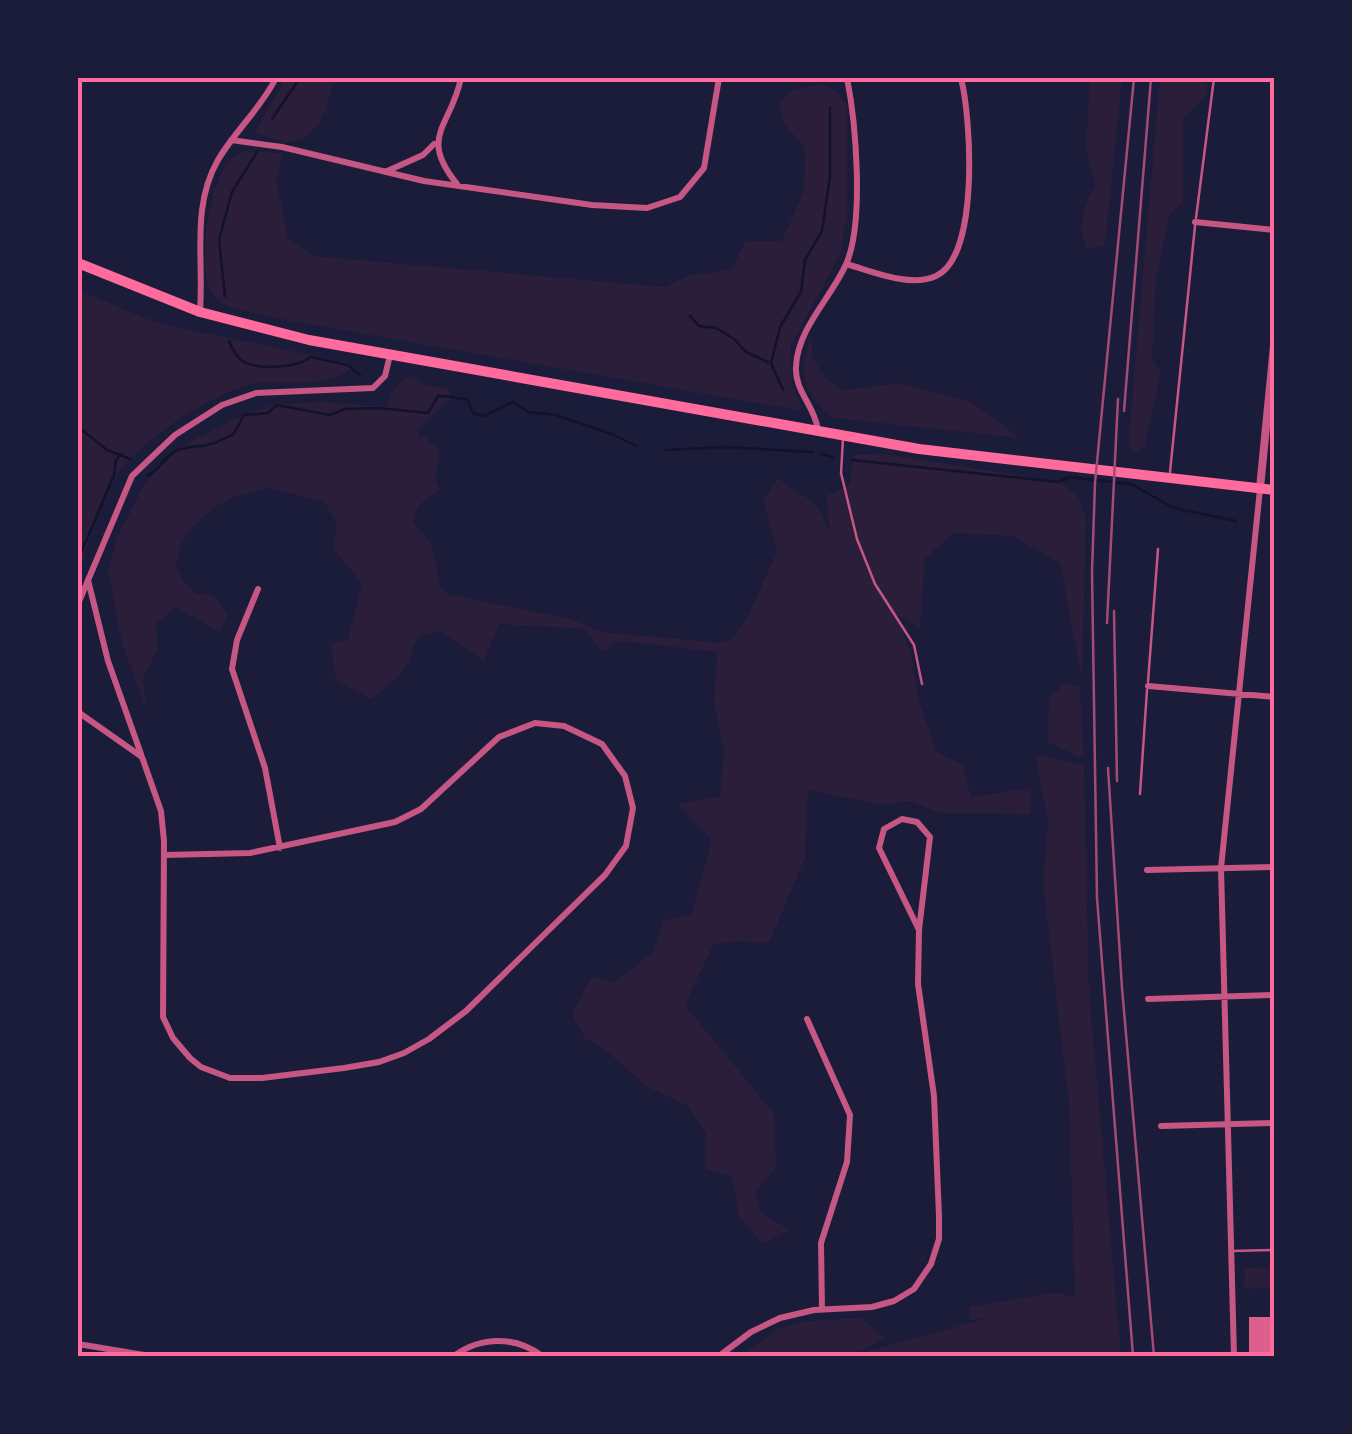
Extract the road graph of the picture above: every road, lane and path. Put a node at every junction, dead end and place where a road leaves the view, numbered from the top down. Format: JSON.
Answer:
{"nodes":[{"id":1,"x":276,"y":78,"type":"edge"},
{"id":2,"x":461,"y":78,"type":"edge"},
{"id":3,"x":719,"y":78,"type":"edge"},
{"id":4,"x":848,"y":78,"type":"edge"},
{"id":5,"x":962,"y":78,"type":"edge"},
{"id":6,"x":1214,"y":78,"type":"edge"},
{"id":7,"x":232,"y":140,"type":"junction"},
{"id":8,"x":435,"y":143,"type":"junction"},
{"id":9,"x":384,"y":173,"type":"junction"},
{"id":10,"x":457,"y":184,"type":"junction"},
{"id":11,"x":1195,"y":222,"type":"junction"},
{"id":12,"x":1274,"y":230,"type":"edge"},
{"id":13,"x":78,"y":263,"type":"edge"},
{"id":14,"x":846,"y":264,"type":"junction"},
{"id":15,"x":200,"y":312,"type":"junction"},
{"id":16,"x":1274,"y":346,"type":"edge"},
{"id":17,"x":390,"y":354,"type":"junction"},
{"id":18,"x":818,"y":432,"type":"junction"},
{"id":19,"x":844,"y":436,"type":"junction"},
{"id":20,"x":1169,"y":478,"type":"junction"},
{"id":21,"x":1260,"y":488,"type":"junction"},
{"id":22,"x":1274,"y":490,"type":"edge"},
{"id":23,"x":1158,"y":549,"type":"dead end"},
{"id":24,"x":87,"y":578,"type":"junction"},
{"id":25,"x":258,"y":588,"type":"dead end"},
{"id":26,"x":78,"y":604,"type":"edge"},
{"id":27,"x":922,"y":684,"type":"dead end"},
{"id":28,"x":1148,"y":686,"type":"junction"},
{"id":29,"x":1238,"y":693,"type":"junction"},
{"id":30,"x":1274,"y":697,"type":"edge"},
{"id":31,"x":78,"y":712,"type":"edge"},
{"id":32,"x":142,"y":757,"type":"junction"},
{"id":33,"x":1140,"y":794,"type":"dead end"},
{"id":34,"x":280,"y":848,"type":"junction"},
{"id":35,"x":164,"y":855,"type":"junction"},
{"id":36,"x":1274,"y":867,"type":"edge"},
{"id":37,"x":1221,"y":868,"type":"junction"},
{"id":38,"x":1147,"y":870,"type":"dead end"},
{"id":39,"x":920,"y":930,"type":"junction"},
{"id":40,"x":1274,"y":995,"type":"edge"},
{"id":41,"x":1224,"y":996,"type":"junction"},
{"id":42,"x":1148,"y":998,"type":"dead end"},
{"id":43,"x":807,"y":1019,"type":"dead end"},
{"id":44,"x":1274,"y":1123,"type":"edge"},
{"id":45,"x":1227,"y":1124,"type":"junction"},
{"id":46,"x":1161,"y":1126,"type":"dead end"},
{"id":47,"x":1274,"y":1250,"type":"edge"},
{"id":48,"x":1230,"y":1251,"type":"junction"},
{"id":49,"x":822,"y":1309,"type":"junction"},
{"id":50,"x":78,"y":1344,"type":"edge"},
{"id":51,"x":150,"y":1356,"type":"edge"},
{"id":52,"x":454,"y":1356,"type":"edge"},
{"id":53,"x":542,"y":1356,"type":"edge"},
{"id":54,"x":719,"y":1356,"type":"edge"},
{"id":55,"x":1234,"y":1356,"type":"edge"}],
"edges":[{"from":1,"to":7,"type":"street"},
{"from":2,"to":8,"type":"street"},
{"from":3,"to":10,"type":"street"},
{"from":4,"to":14,"type":"street"},
{"from":5,"to":14,"type":"street"},
{"from":6,"to":11,"type":"lane"},
{"from":7,"to":9,"type":"street"},
{"from":7,"to":15,"type":"street"},
{"from":8,"to":9,"type":"street"},
{"from":8,"to":10,"type":"street"},
{"from":9,"to":10,"type":"street"},
{"from":11,"to":12,"type":"street"},
{"from":11,"to":20,"type":"lane"},
{"from":13,"to":15,"type":"main road"},
{"from":14,"to":18,"type":"street"},
{"from":15,"to":17,"type":"main road"},
{"from":16,"to":21,"type":"street"},
{"from":17,"to":18,"type":"main road"},
{"from":17,"to":24,"type":"street"},
{"from":18,"to":19,"type":"main road"},
{"from":19,"to":20,"type":"main road"},
{"from":19,"to":27,"type":"lane"},
{"from":20,"to":21,"type":"main road"},
{"from":21,"to":22,"type":"main road"},
{"from":21,"to":29,"type":"street"},
{"from":23,"to":28,"type":"lane"},
{"from":24,"to":26,"type":"street"},
{"from":24,"to":32,"type":"street"},
{"from":25,"to":34,"type":"street"},
{"from":28,"to":29,"type":"street"},
{"from":28,"to":33,"type":"lane"},
{"from":29,"to":30,"type":"street"},
{"from":29,"to":37,"type":"street"},
{"from":31,"to":32,"type":"street"},
{"from":32,"to":35,"type":"street"},
{"from":34,"to":35,"type":"street"},
{"from":34,"to":35,"type":"street"},
{"from":36,"to":37,"type":"street"},
{"from":37,"to":38,"type":"street"},
{"from":37,"to":41,"type":"street"},
{"from":39,"to":39,"type":"street"},
{"from":39,"to":49,"type":"street"},
{"from":40,"to":41,"type":"street"},
{"from":41,"to":42,"type":"street"},
{"from":41,"to":45,"type":"street"},
{"from":43,"to":49,"type":"street"},
{"from":44,"to":45,"type":"street"},
{"from":45,"to":46,"type":"street"},
{"from":45,"to":48,"type":"street"},
{"from":47,"to":48,"type":"lane"},
{"from":48,"to":55,"type":"street"},
{"from":49,"to":54,"type":"street"},
{"from":50,"to":51,"type":"street"},
{"from":52,"to":53,"type":"street"}]}
